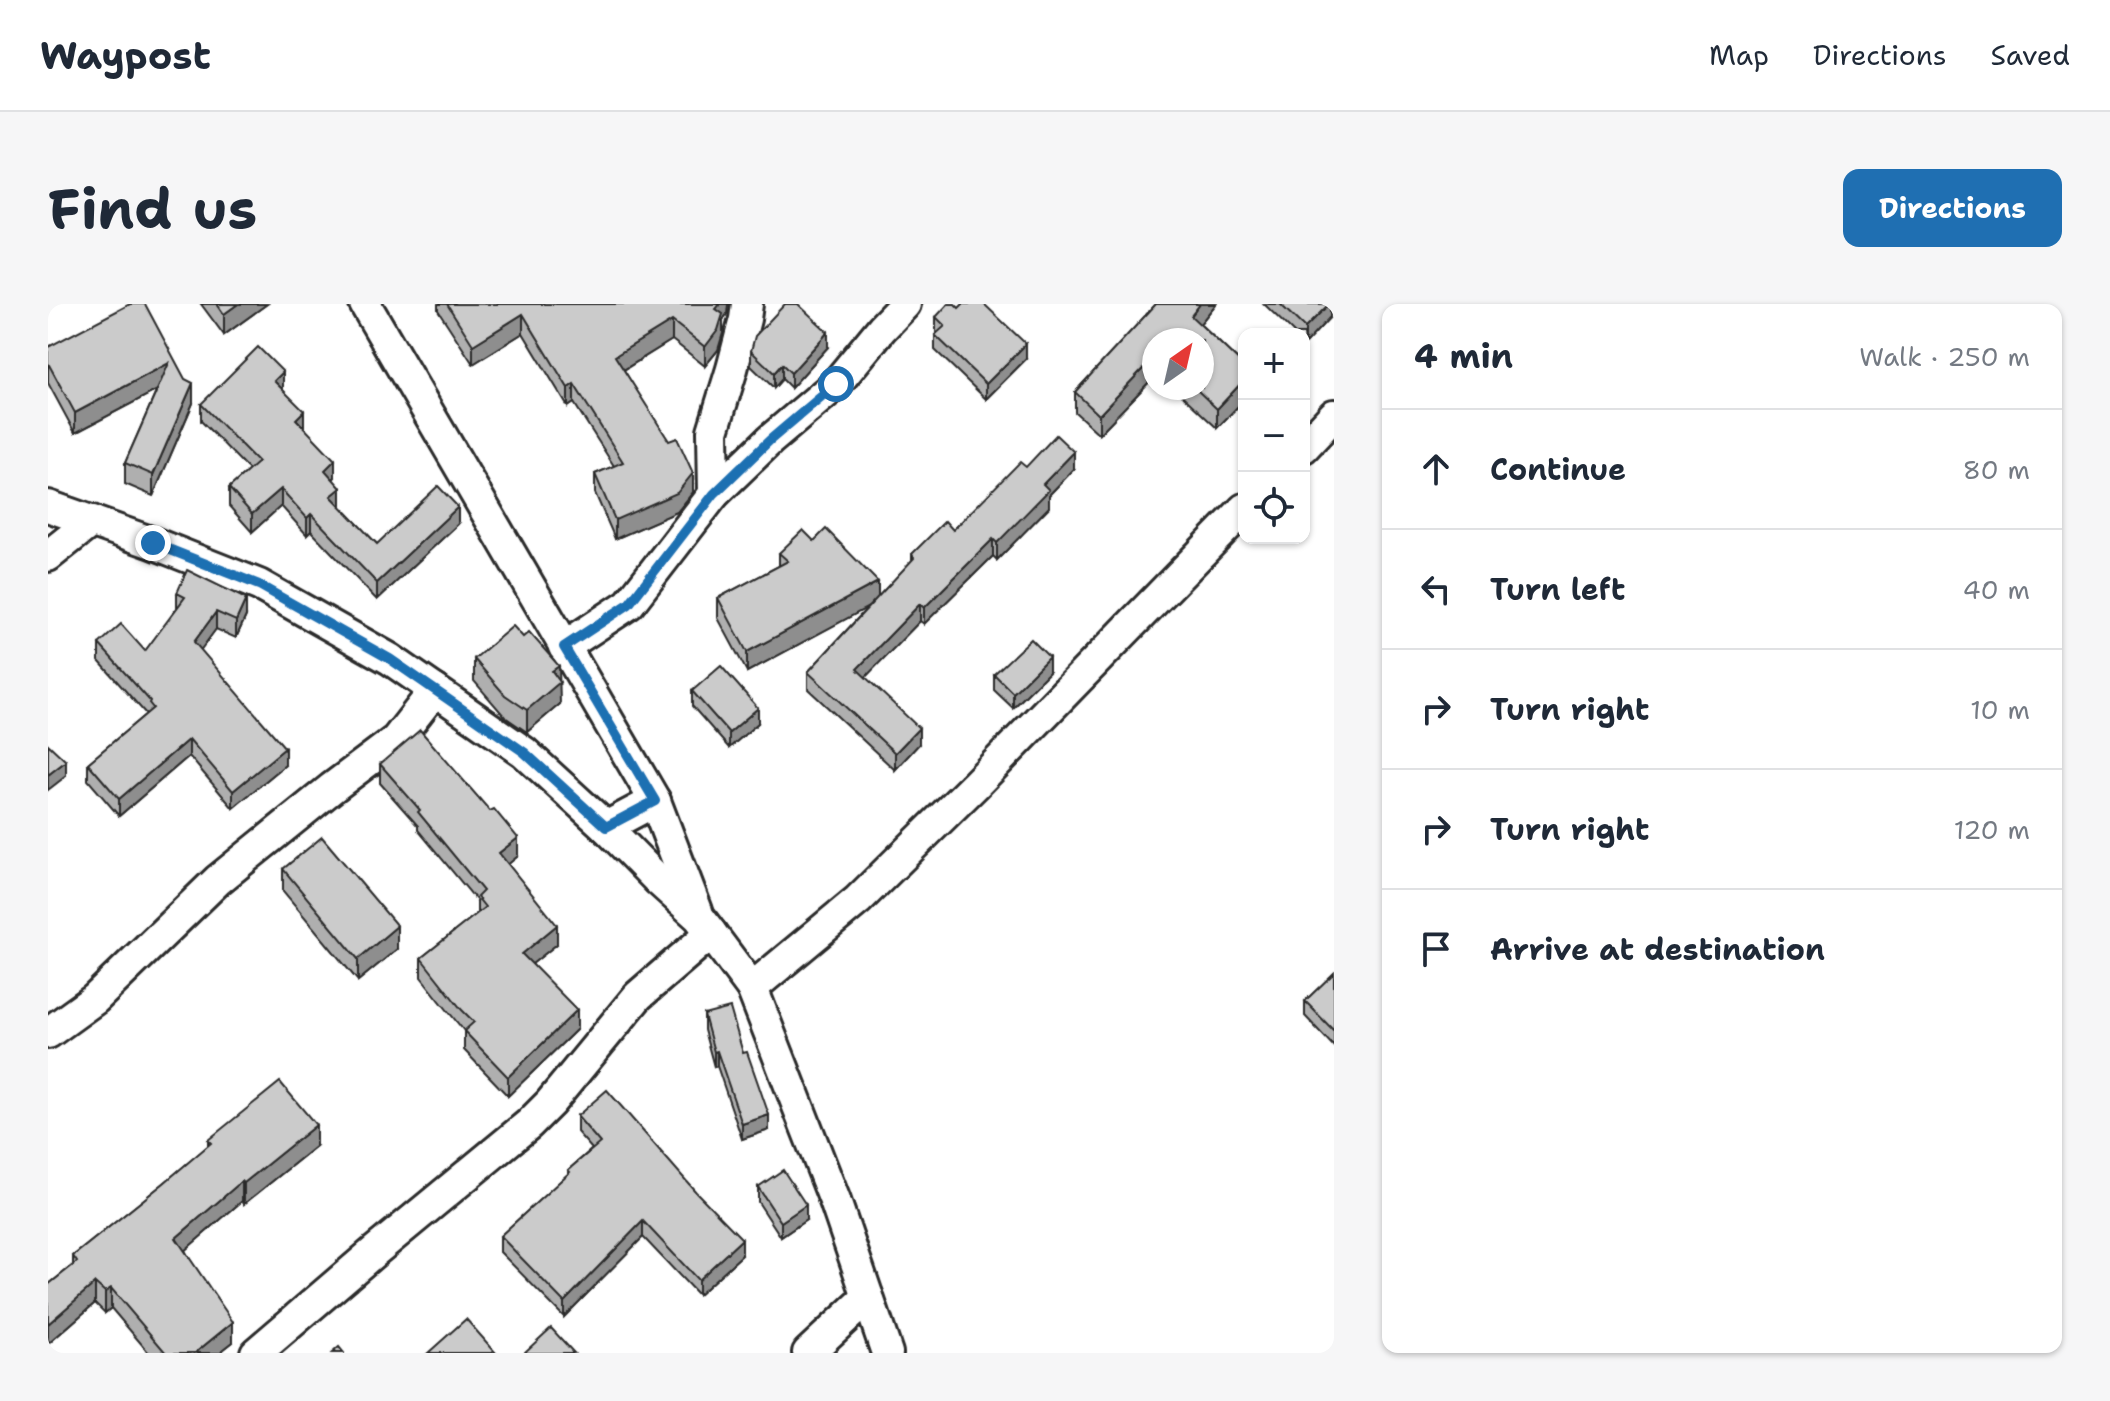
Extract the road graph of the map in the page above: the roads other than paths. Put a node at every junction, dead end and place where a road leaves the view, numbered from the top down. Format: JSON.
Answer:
{"nodes":[{"id":1,"x":365,"y":304,"type":"edge"},
{"id":2,"x":747,"y":304,"type":"edge"},
{"id":3,"x":905,"y":304,"type":"edge"},
{"id":4,"x":1334,"y":415,"type":"edge"},
{"id":5,"x":1310,"y":441,"type":"edge"},
{"id":6,"x":714,"y":494,"type":"junction"},
{"id":7,"x":48,"y":505,"type":"edge"},
{"id":8,"x":1238,"y":515,"type":"edge"},
{"id":9,"x":92,"y":521,"type":"junction"},
{"id":10,"x":48,"y":556,"type":"edge"},
{"id":11,"x":564,"y":647,"type":"junction"},
{"id":12,"x":435,"y":690,"type":"junction"},
{"id":13,"x":655,"y":801,"type":"junction"},
{"id":14,"x":606,"y":827,"type":"junction"},
{"id":15,"x":705,"y":925,"type":"junction"},
{"id":16,"x":752,"y":988,"type":"junction"},
{"id":17,"x":48,"y":1033,"type":"edge"},
{"id":18,"x":868,"y":1297,"type":"junction"},
{"id":19,"x":256,"y":1353,"type":"edge"},
{"id":20,"x":808,"y":1353,"type":"edge"},
{"id":21,"x":887,"y":1353,"type":"edge"}],
"edges":[{"from":1,"to":11,"type":"street"},
{"from":2,"to":6,"type":"street"},
{"from":3,"to":6,"type":"street"},
{"from":4,"to":5,"type":"street"},
{"from":6,"to":11,"type":"street"},
{"from":7,"to":9,"type":"street"},
{"from":8,"to":16,"type":"street"},
{"from":9,"to":10,"type":"street"},
{"from":9,"to":12,"type":"street"},
{"from":11,"to":13,"type":"street"},
{"from":12,"to":14,"type":"street"},
{"from":12,"to":17,"type":"street"},
{"from":13,"to":14,"type":"street"},
{"from":13,"to":15,"type":"street"},
{"from":14,"to":15,"type":"street"},
{"from":15,"to":16,"type":"street"},
{"from":15,"to":19,"type":"street"},
{"from":16,"to":18,"type":"street"},
{"from":18,"to":20,"type":"street"},
{"from":18,"to":21,"type":"street"}]}
